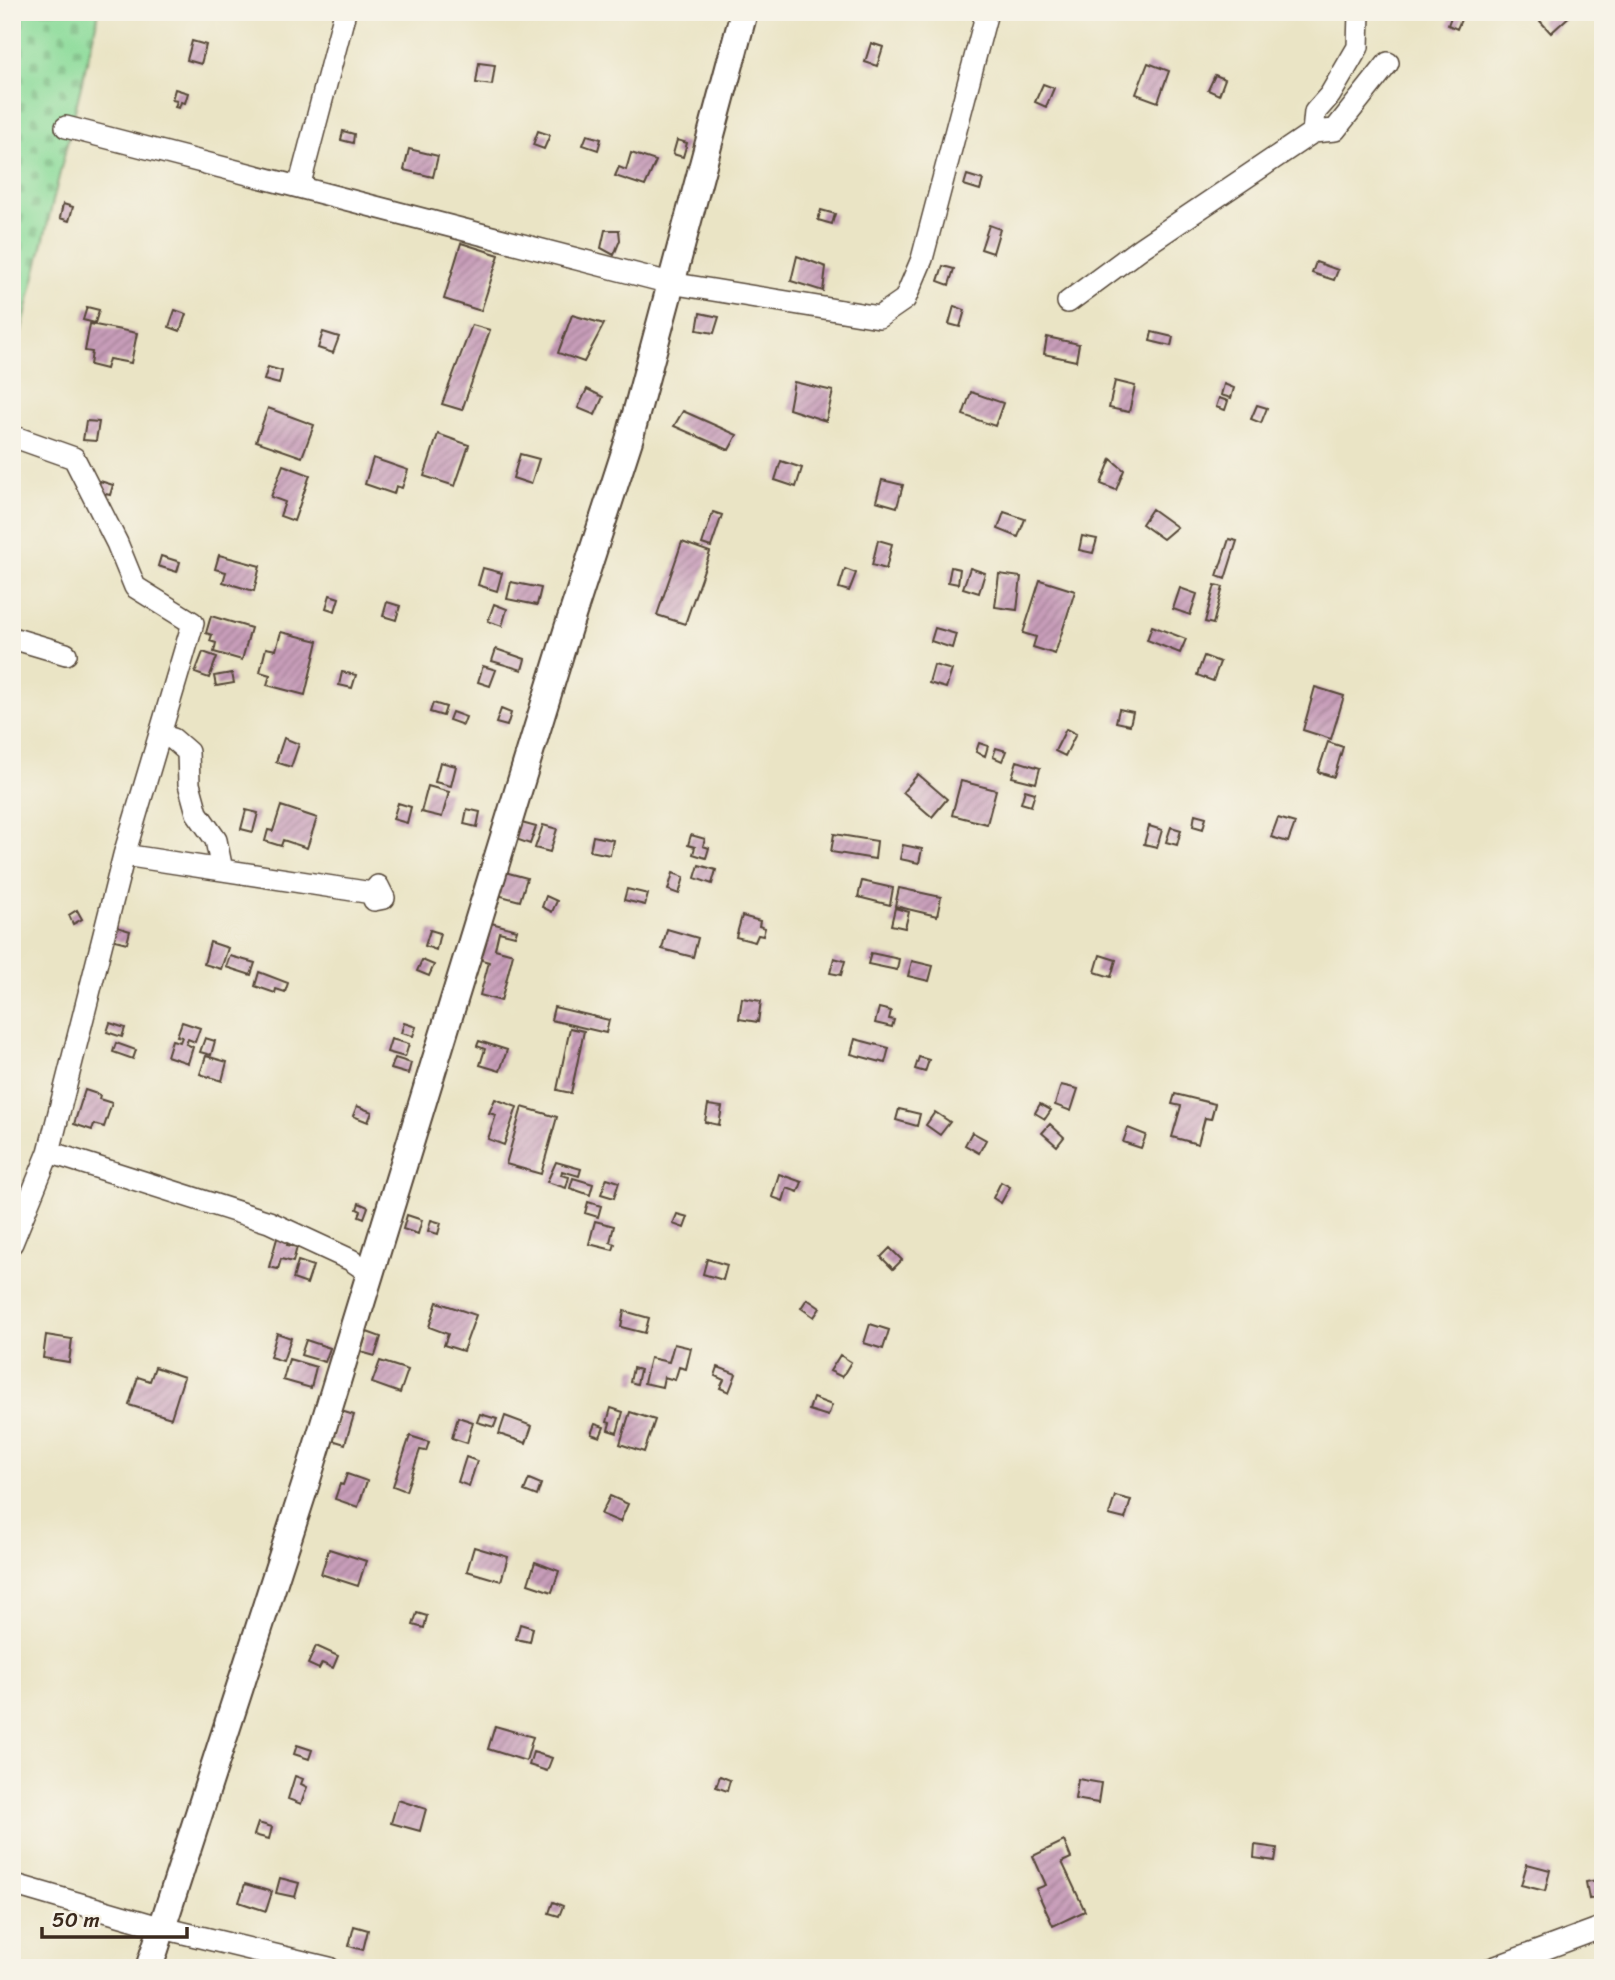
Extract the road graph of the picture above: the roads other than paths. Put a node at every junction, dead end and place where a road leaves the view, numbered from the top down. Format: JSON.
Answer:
{"nodes":[{"id":1,"x":345,"y":12,"type":"edge"},
{"id":2,"x":744,"y":12,"type":"edge"},
{"id":3,"x":987,"y":12,"type":"edge"},
{"id":4,"x":1359,"y":12,"type":"edge"},
{"id":5,"x":1388,"y":62,"type":"dead end"},
{"id":6,"x":66,"y":127,"type":"dead end"},
{"id":7,"x":1313,"y":132,"type":"junction"},
{"id":8,"x":299,"y":187,"type":"junction"},
{"id":9,"x":670,"y":284,"type":"junction"},
{"id":10,"x":1068,"y":302,"type":"dead end"},
{"id":11,"x":12,"y":436,"type":"edge"},
{"id":12,"x":12,"y":638,"type":"edge"},
{"id":13,"x":66,"y":654,"type":"dead end"},
{"id":14,"x":160,"y":735,"type":"junction"},
{"id":15,"x":124,"y":855,"type":"junction"},
{"id":16,"x":222,"y":870,"type":"junction"},
{"id":17,"x":372,"y":893,"type":"dead end"},
{"id":18,"x":49,"y":1152,"type":"junction"},
{"id":19,"x":12,"y":1244,"type":"edge"},
{"id":20,"x":370,"y":1273,"type":"junction"},
{"id":21,"x":12,"y":1884,"type":"edge"},
{"id":22,"x":1603,"y":1927,"type":"edge"},
{"id":23,"x":163,"y":1928,"type":"junction"},
{"id":24,"x":149,"y":1968,"type":"edge"},
{"id":25,"x":329,"y":1968,"type":"edge"},
{"id":26,"x":1493,"y":1968,"type":"edge"}],
"edges":[{"from":1,"to":8,"type":"street"},
{"from":2,"to":9,"type":"street"},
{"from":3,"to":9,"type":"street"},
{"from":4,"to":7,"type":"street"},
{"from":5,"to":7,"type":"street"},
{"from":6,"to":8,"type":"street"},
{"from":7,"to":10,"type":"street"},
{"from":8,"to":9,"type":"street"},
{"from":9,"to":20,"type":"street"},
{"from":11,"to":14,"type":"street"},
{"from":12,"to":13,"type":"street"},
{"from":14,"to":15,"type":"street"},
{"from":14,"to":16,"type":"street"},
{"from":15,"to":16,"type":"street"},
{"from":15,"to":18,"type":"street"},
{"from":16,"to":17,"type":"street"},
{"from":18,"to":19,"type":"street"},
{"from":18,"to":20,"type":"street"},
{"from":20,"to":23,"type":"street"},
{"from":21,"to":23,"type":"street"},
{"from":22,"to":26,"type":"street"},
{"from":23,"to":24,"type":"street"},
{"from":23,"to":25,"type":"street"}]}
